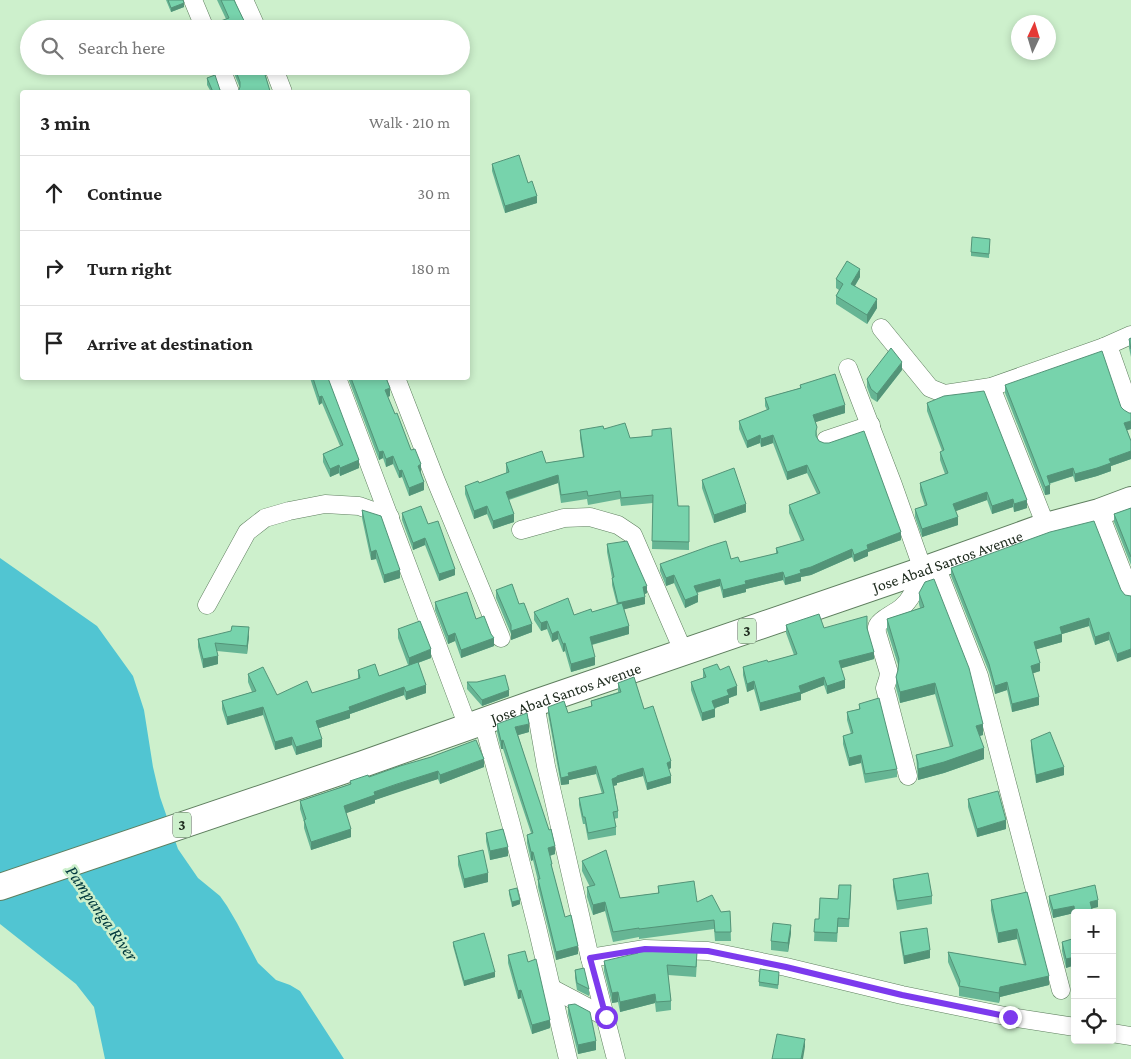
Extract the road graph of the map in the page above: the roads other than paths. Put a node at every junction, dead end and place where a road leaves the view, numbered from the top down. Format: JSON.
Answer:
{"nodes":[{"id":1,"x":193,"y":0,"type":"edge"},
{"id":2,"x":244,"y":0,"type":"edge"},
{"id":3,"x":201,"y":20,"type":"edge"},
{"id":4,"x":253,"y":20,"type":"edge"},
{"id":5,"x":223,"y":75,"type":"edge"},
{"id":6,"x":276,"y":75,"type":"edge"},
{"id":7,"x":229,"y":90,"type":"edge"},
{"id":8,"x":282,"y":90,"type":"edge"},
{"id":9,"x":881,"y":328,"type":"dead end"},
{"id":10,"x":1131,"y":335,"type":"edge"},
{"id":11,"x":1104,"y":347,"type":"junction"},
{"id":12,"x":848,"y":368,"type":"dead end"},
{"id":13,"x":338,"y":380,"type":"edge"},
{"id":14,"x":397,"y":380,"type":"edge"},
{"id":15,"x":991,"y":387,"type":"junction"},
{"id":16,"x":1131,"y":411,"type":"edge"},
{"id":17,"x":870,"y":425,"type":"junction"},
{"id":18,"x":826,"y":440,"type":"dead end"},
{"id":19,"x":1131,"y":500,"type":"edge"},
{"id":20,"x":1099,"y":512,"type":"junction"},
{"id":21,"x":390,"y":517,"type":"junction"},
{"id":22,"x":1046,"y":526,"type":"junction"},
{"id":23,"x":521,"y":530,"type":"dead end"},
{"id":24,"x":930,"y":568,"type":"junction"},
{"id":25,"x":1131,"y":594,"type":"edge"},
{"id":26,"x":207,"y":605,"type":"dead end"},
{"id":27,"x":501,"y":638,"type":"dead end"},
{"id":28,"x":684,"y":653,"type":"junction"},
{"id":29,"x":535,"y":703,"type":"junction"},
{"id":30,"x":475,"y":725,"type":"junction"},
{"id":31,"x":908,"y":776,"type":"dead end"},
{"id":32,"x":0,"y":887,"type":"edge"},
{"id":33,"x":590,"y":958,"type":"junction"},
{"id":34,"x":551,"y":988,"type":"junction"},
{"id":35,"x":1061,"y":990,"type":"dead end"},
{"id":36,"x":606,"y":1017,"type":"junction"},
{"id":37,"x":1071,"y":1026,"type":"edge"},
{"id":38,"x":1116,"y":1034,"type":"edge"},
{"id":39,"x":1131,"y":1036,"type":"edge"},
{"id":40,"x":568,"y":1059,"type":"edge"},
{"id":41,"x":616,"y":1059,"type":"edge"}],
"edges":[{"from":1,"to":3,"type":"street"},
{"from":2,"to":4,"type":"street"},
{"from":5,"to":7,"type":"street"},
{"from":6,"to":8,"type":"street"},
{"from":9,"to":15,"type":"street"},
{"from":10,"to":11,"type":"street"},
{"from":11,"to":15,"type":"street"},
{"from":11,"to":16,"type":"street"},
{"from":12,"to":17,"type":"street"},
{"from":13,"to":21,"type":"street"},
{"from":14,"to":27,"type":"street"},
{"from":15,"to":22,"type":"street"},
{"from":17,"to":18,"type":"street"},
{"from":17,"to":24,"type":"street"},
{"from":19,"to":20,"type":"highway","name":"Jose Abad Santos Avenue","number":"3"},
{"from":20,"to":22,"type":"highway","name":"Jose Abad Santos Avenue","number":"3"},
{"from":20,"to":25,"type":"street"},
{"from":21,"to":26,"type":"street"},
{"from":21,"to":30,"type":"street"},
{"from":22,"to":24,"type":"highway","name":"Jose Abad Santos Avenue","number":"3"},
{"from":23,"to":28,"type":"street"},
{"from":24,"to":28,"type":"highway","name":"Jose Abad Santos Avenue","number":"3"},
{"from":24,"to":31,"type":"street"},
{"from":24,"to":35,"type":"street"},
{"from":28,"to":29,"type":"highway","name":"Jose Abad Santos Avenue","number":"3"},
{"from":29,"to":30,"type":"highway","name":"Jose Abad Santos Avenue","number":"3"},
{"from":29,"to":33,"type":"street"},
{"from":30,"to":32,"type":"highway","name":"Jose Abad Santos Avenue","number":"3"},
{"from":30,"to":34,"type":"street"},
{"from":33,"to":36,"type":"street"},
{"from":33,"to":37,"type":"street"},
{"from":34,"to":36,"type":"street"},
{"from":34,"to":40,"type":"street"},
{"from":36,"to":41,"type":"street"},
{"from":38,"to":39,"type":"street"}]}
